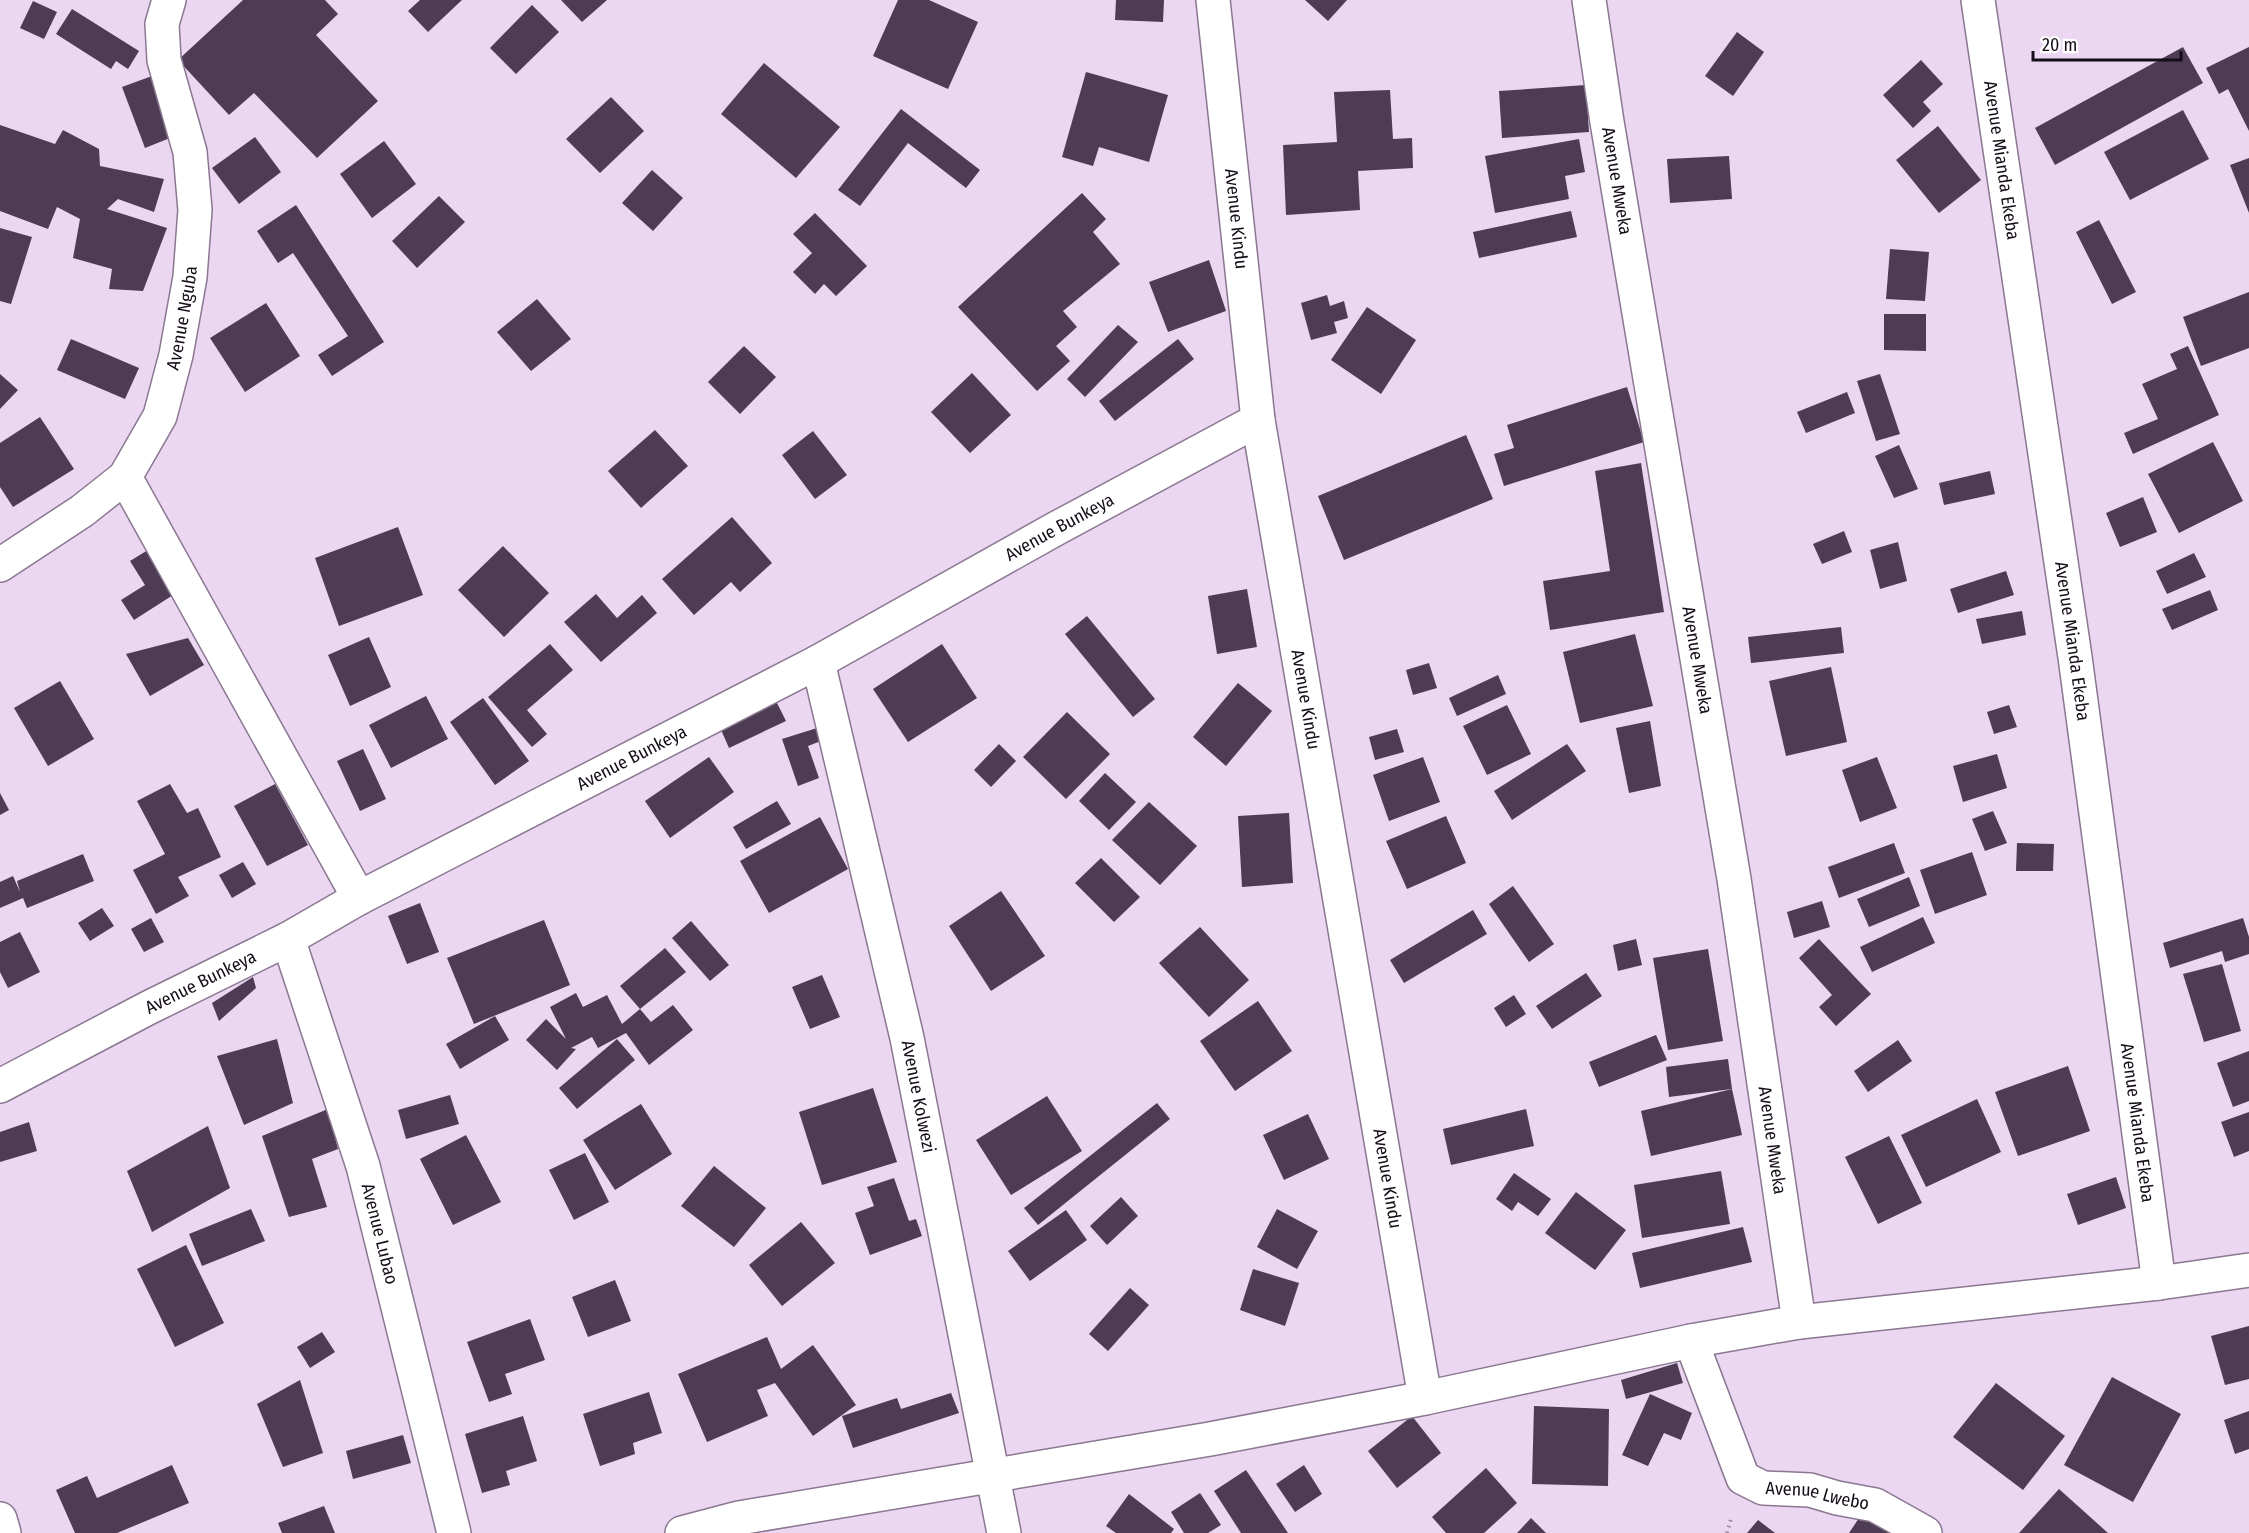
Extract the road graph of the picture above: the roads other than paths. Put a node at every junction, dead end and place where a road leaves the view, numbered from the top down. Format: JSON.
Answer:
{"nodes":[{"id":1,"x":169,"y":0,"type":"edge"},
{"id":2,"x":1213,"y":0,"type":"edge"},
{"id":3,"x":1589,"y":0,"type":"edge"},
{"id":4,"x":1978,"y":0,"type":"edge"},
{"id":5,"x":1258,"y":420,"type":"junction"},
{"id":6,"x":125,"y":477,"type":"junction"},
{"id":7,"x":0,"y":565,"type":"edge"},
{"id":8,"x":818,"y":662,"type":"junction"},
{"id":9,"x":359,"y":898,"type":"junction"},
{"id":10,"x":288,"y":939,"type":"junction"},
{"id":11,"x":0,"y":1086,"type":"edge"},
{"id":12,"x":2249,"y":1270,"type":"edge"},
{"id":13,"x":2159,"y":1283,"type":"junction"},
{"id":14,"x":1799,"y":1322,"type":"junction"},
{"id":15,"x":1691,"y":1341,"type":"junction"},
{"id":16,"x":1425,"y":1398,"type":"junction"},
{"id":17,"x":992,"y":1477,"type":"junction"},
{"id":18,"x":0,"y":1518,"type":"edge"},
{"id":19,"x":4,"y":1533,"type":"edge"},
{"id":20,"x":454,"y":1533,"type":"edge"},
{"id":21,"x":682,"y":1533,"type":"edge"},
{"id":22,"x":1004,"y":1533,"type":"edge"},
{"id":23,"x":1925,"y":1533,"type":"edge"}],
"edges":[{"from":1,"to":6,"type":"street","name":"Avenue Nguba"},
{"from":2,"to":5,"type":"street","name":"Avenue Kindu"},
{"from":3,"to":14,"type":"street","name":"Avenue Mweka"},
{"from":4,"to":13,"type":"street","name":"Avenue Mianda Ekeba"},
{"from":5,"to":8,"type":"street","name":"Avenue Bunkeya"},
{"from":5,"to":16,"type":"street","name":"Avenue Kindu"},
{"from":6,"to":7,"type":"street","name":"Avenue Nguba"},
{"from":6,"to":9,"type":"street"},
{"from":8,"to":9,"type":"street","name":"Avenue Bunkeya"},
{"from":8,"to":17,"type":"street","name":"Avenue Kolwezi"},
{"from":9,"to":10,"type":"street","name":"Avenue Bunkeya"},
{"from":10,"to":11,"type":"street","name":"Avenue Bunkeya"},
{"from":10,"to":20,"type":"street","name":"Avenue Lubao"},
{"from":12,"to":13,"type":"street"},
{"from":13,"to":14,"type":"street"},
{"from":14,"to":15,"type":"street"},
{"from":15,"to":16,"type":"street"},
{"from":15,"to":23,"type":"street","name":"Avenue Lwebo"},
{"from":16,"to":17,"type":"street"},
{"from":17,"to":21,"type":"street"},
{"from":17,"to":22,"type":"street","name":"Avenue Kolwezi"},
{"from":18,"to":19,"type":"street"}]}
